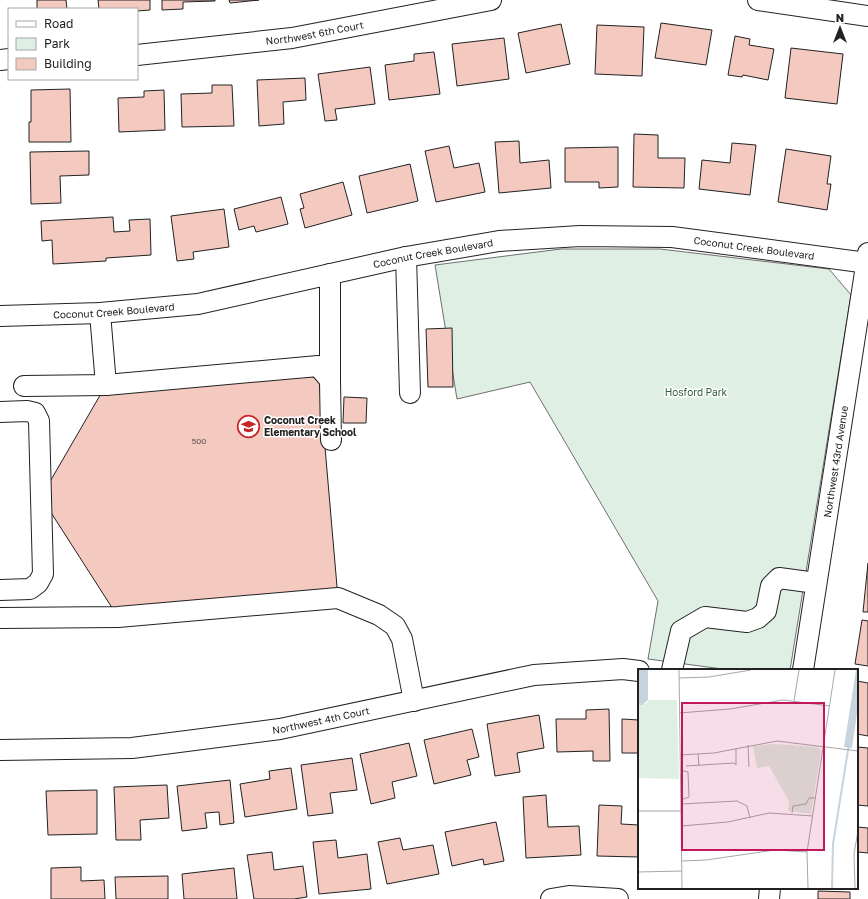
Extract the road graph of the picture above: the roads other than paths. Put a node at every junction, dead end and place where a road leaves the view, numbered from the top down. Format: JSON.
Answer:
{"nodes":[{"id":1,"x":491,"y":0,"type":"edge"},
{"id":2,"x":758,"y":0,"type":"edge"},
{"id":3,"x":868,"y":16,"type":"edge"},
{"id":4,"x":138,"y":55,"type":"edge"},
{"id":5,"x":406,"y":257,"type":"junction"},
{"id":6,"x":867,"y":260,"type":"edge"},
{"id":7,"x":330,"y":274,"type":"junction"},
{"id":8,"x":100,"y":313,"type":"junction"},
{"id":9,"x":0,"y":316,"type":"edge"},
{"id":10,"x":330,"y":380,"type":"junction"},
{"id":11,"x":106,"y":384,"type":"junction"},
{"id":12,"x":24,"y":386,"type":"dead end"},
{"id":13,"x":410,"y":392,"type":"dead end"},
{"id":14,"x":0,"y":412,"type":"edge"},
{"id":15,"x":331,"y":440,"type":"dead end"},
{"id":16,"x":816,"y":583,"type":"junction"},
{"id":17,"x":0,"y":590,"type":"edge"},
{"id":18,"x":0,"y":618,"type":"edge"},
{"id":19,"x":672,"y":669,"type":"edge"},
{"id":20,"x":803,"y":669,"type":"edge"},
{"id":21,"x":638,"y":671,"type":"edge"},
{"id":22,"x":414,"y":700,"type":"junction"},
{"id":23,"x":0,"y":750,"type":"edge"},
{"id":24,"x":770,"y":889,"type":"edge"},
{"id":25,"x":551,"y":899,"type":"edge"},
{"id":26,"x":618,"y":899,"type":"edge"},
{"id":27,"x":768,"y":899,"type":"edge"}],
"edges":[{"from":1,"to":4,"type":"street","name":"Northwest 6th Court"},
{"from":2,"to":3,"type":"street"},
{"from":5,"to":6,"type":"street","name":"Coconut Creek Boulevard"},
{"from":5,"to":7,"type":"street","name":"Coconut Creek Boulevard"},
{"from":5,"to":13,"type":"street"},
{"from":6,"to":16,"type":"street","name":"Northwest 43rd Avenue"},
{"from":7,"to":8,"type":"street","name":"Coconut Creek Boulevard"},
{"from":7,"to":10,"type":"street"},
{"from":8,"to":9,"type":"street","name":"Coconut Creek Boulevard"},
{"from":8,"to":11,"type":"street"},
{"from":10,"to":11,"type":"street"},
{"from":10,"to":15,"type":"street"},
{"from":11,"to":12,"type":"street"},
{"from":14,"to":17,"type":"street"},
{"from":16,"to":19,"type":"street"},
{"from":16,"to":20,"type":"street","name":"Northwest 43rd Avenue"},
{"from":18,"to":22,"type":"street"},
{"from":21,"to":22,"type":"street","name":"Northwest 4th Court"},
{"from":22,"to":23,"type":"street","name":"Northwest 4th Court"},
{"from":24,"to":27,"type":"street"},
{"from":25,"to":26,"type":"street"}]}
